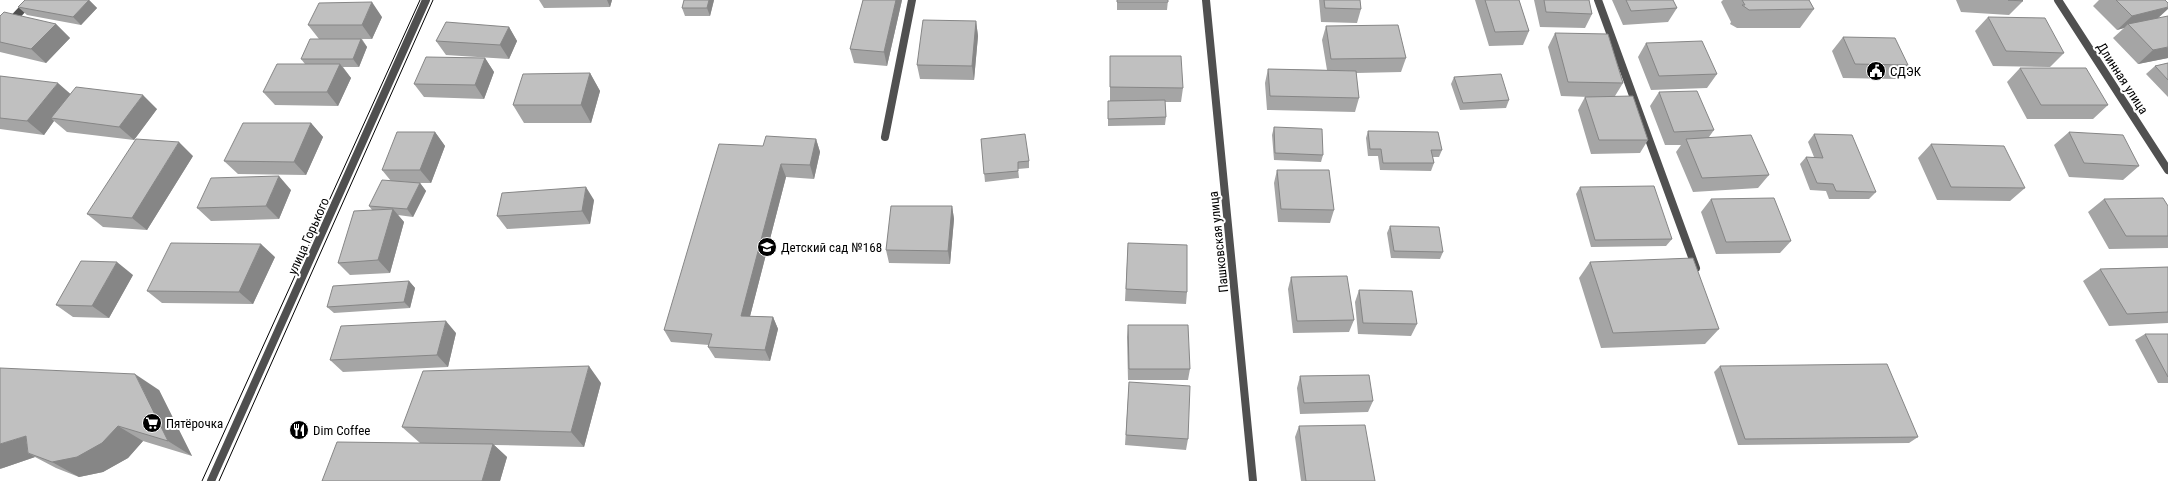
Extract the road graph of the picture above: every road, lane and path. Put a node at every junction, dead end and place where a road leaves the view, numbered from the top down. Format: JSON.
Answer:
{"nodes":[{"id":1,"x":31,"y":0,"type":"edge"},
{"id":2,"x":426,"y":0,"type":"edge"},
{"id":3,"x":912,"y":0,"type":"edge"},
{"id":4,"x":1206,"y":0,"type":"edge"},
{"id":5,"x":1598,"y":0,"type":"edge"},
{"id":6,"x":2058,"y":0,"type":"edge"},
{"id":7,"x":0,"y":33,"type":"edge"},
{"id":8,"x":885,"y":137,"type":"dead end"},
{"id":9,"x":2168,"y":170,"type":"edge"},
{"id":10,"x":1698,"y":273,"type":"edge"},
{"id":11,"x":210,"y":481,"type":"edge"},
{"id":12,"x":1253,"y":481,"type":"edge"}],
"edges":[{"from":1,"to":7,"type":"street"},
{"from":2,"to":11,"type":"street","name":"улица Горького"},
{"from":3,"to":8,"type":"street"},
{"from":4,"to":12,"type":"street","name":"Пашковская улица"},
{"from":5,"to":10,"type":"street"},
{"from":6,"to":9,"type":"street","name":"Длинная улица"}]}
